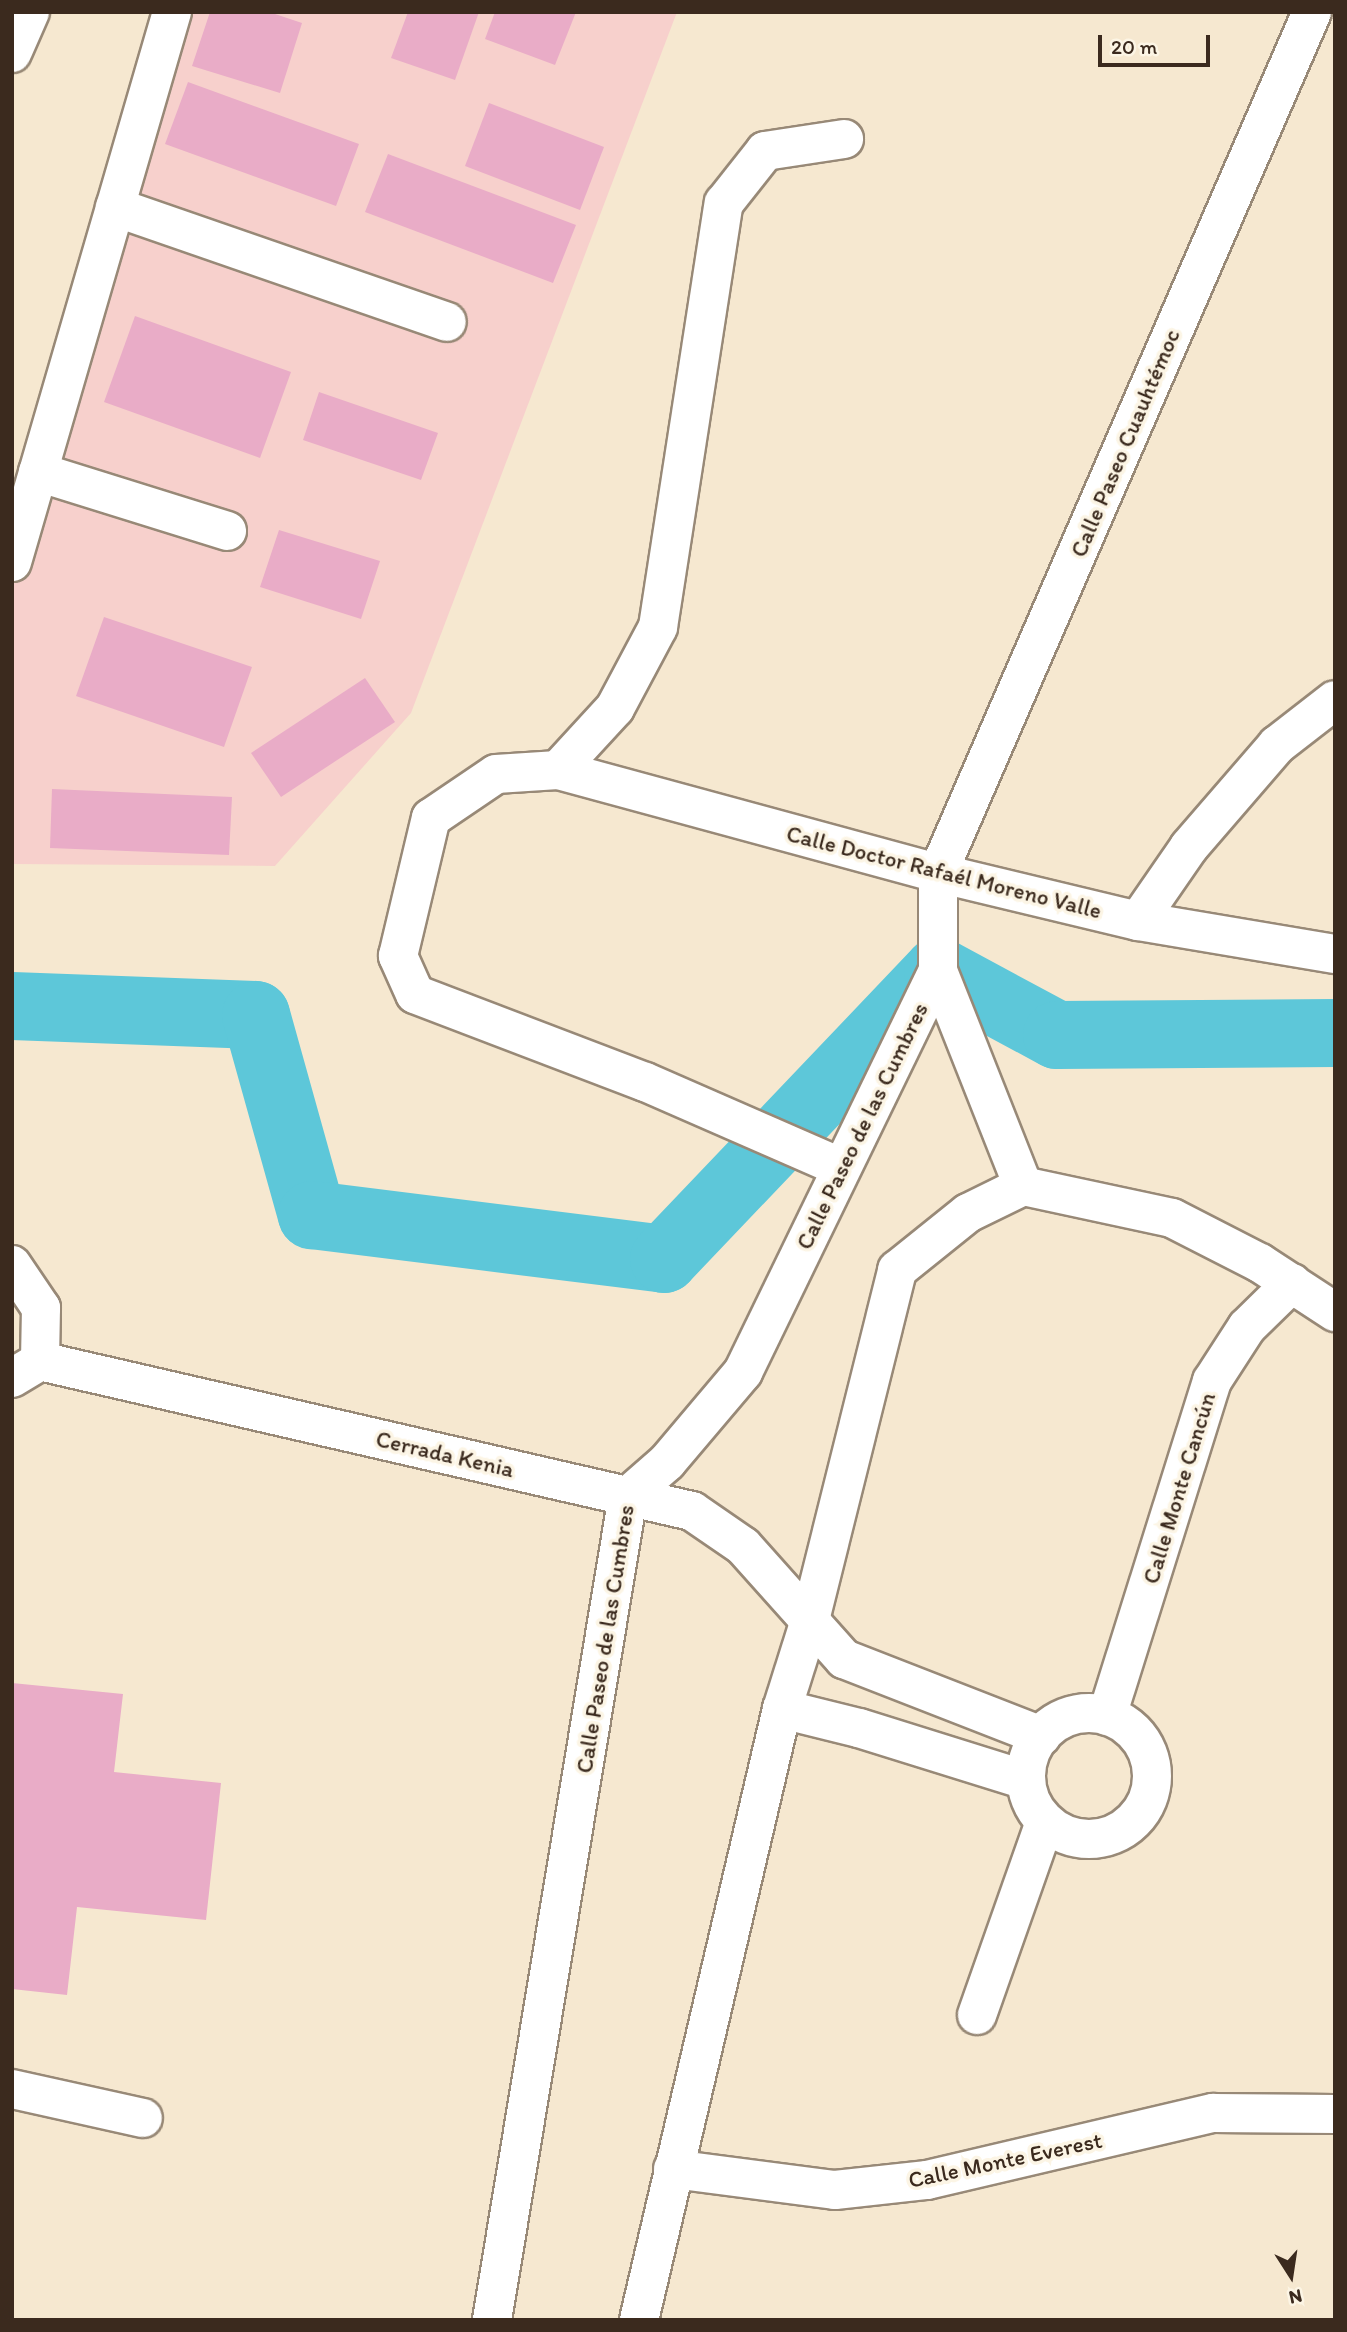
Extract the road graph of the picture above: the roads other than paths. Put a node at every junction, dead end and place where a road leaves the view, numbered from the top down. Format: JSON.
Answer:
{"nodes":[{"id":1,"x":30,"y":12,"type":"edge"},
{"id":2,"x":172,"y":12,"type":"edge"},
{"id":3,"x":1312,"y":12,"type":"edge"},
{"id":4,"x":12,"y":53,"type":"edge"},
{"id":5,"x":844,"y":139,"type":"dead end"},
{"id":6,"x":115,"y":207,"type":"junction"},
{"id":7,"x":447,"y":322,"type":"dead end"},
{"id":8,"x":38,"y":472,"type":"junction"},
{"id":9,"x":227,"y":531,"type":"dead end"},
{"id":10,"x":12,"y":562,"type":"edge"},
{"id":11,"x":1335,"y":699,"type":"edge"},
{"id":12,"x":558,"y":771,"type":"junction"},
{"id":13,"x":938,"y":873,"type":"junction"},
{"id":14,"x":1138,"y":921,"type":"junction"},
{"id":15,"x":1335,"y":954,"type":"edge"},
{"id":16,"x":938,"y":971,"type":"junction"},
{"id":17,"x":841,"y":1167,"type":"junction"},
{"id":18,"x":1023,"y":1186,"type":"junction"},
{"id":19,"x":12,"y":1265,"type":"edge"},
{"id":20,"x":1292,"y":1283,"type":"junction"},
{"id":21,"x":1335,"y":1312,"type":"edge"},
{"id":22,"x":26,"y":1369,"type":"edge"},
{"id":23,"x":628,"y":1496,"type":"junction"},
{"id":24,"x":810,"y":1620,"type":"junction"},
{"id":25,"x":782,"y":1709,"type":"junction"},
{"id":26,"x":1107,"y":1716,"type":"junction"},
{"id":27,"x":1041,"y":1736,"type":"junction"},
{"id":28,"x":1026,"y":1780,"type":"junction"},
{"id":29,"x":1045,"y":1822,"type":"junction"},
{"id":30,"x":977,"y":2015,"type":"dead end"},
{"id":31,"x":12,"y":2089,"type":"edge"},
{"id":32,"x":1335,"y":2114,"type":"edge"},
{"id":33,"x":143,"y":2118,"type":"dead end"},
{"id":34,"x":673,"y":2169,"type":"junction"},
{"id":35,"x":492,"y":2320,"type":"edge"},
{"id":36,"x":639,"y":2320,"type":"edge"}],
"edges":[{"from":1,"to":4,"type":"street"},
{"from":2,"to":6,"type":"street"},
{"from":3,"to":13,"type":"street","name":"Calle Paseo Cuauhtémoc"},
{"from":5,"to":12,"type":"street"},
{"from":6,"to":7,"type":"street"},
{"from":6,"to":8,"type":"street"},
{"from":8,"to":9,"type":"street"},
{"from":8,"to":10,"type":"street"},
{"from":11,"to":14,"type":"street"},
{"from":12,"to":13,"type":"street","name":"Calle Doctor Rafaél Moreno Valle"},
{"from":12,"to":17,"type":"street","name":"Calle Doctor Rafaél Moreno Valle"},
{"from":13,"to":14,"type":"street","name":"Calle Doctor Rafaél Moreno Valle"},
{"from":13,"to":16,"type":"street","name":"Calle Paseo de las Cumbres"},
{"from":14,"to":15,"type":"street","name":"Calle Doctor Rafaél Moreno Valle"},
{"from":16,"to":17,"type":"street","name":"Calle Paseo de las Cumbres"},
{"from":16,"to":18,"type":"street"},
{"from":17,"to":23,"type":"street","name":"Calle Paseo de las Cumbres"},
{"from":18,"to":20,"type":"street"},
{"from":18,"to":24,"type":"street"},
{"from":19,"to":22,"type":"street","name":"Cerrada Kenia"},
{"from":20,"to":21,"type":"street"},
{"from":20,"to":26,"type":"street","name":"Calle Monte Cancún"},
{"from":22,"to":23,"type":"street","name":"Cerrada Kenia"},
{"from":23,"to":24,"type":"street","name":"Cerrada Kenia"},
{"from":23,"to":35,"type":"street","name":"Calle Paseo de las Cumbres"},
{"from":24,"to":25,"type":"street"},
{"from":24,"to":27,"type":"street"},
{"from":25,"to":28,"type":"street"},
{"from":25,"to":34,"type":"street"},
{"from":26,"to":27,"type":"street"},
{"from":26,"to":29,"type":"street"},
{"from":27,"to":28,"type":"street"},
{"from":28,"to":29,"type":"street"},
{"from":29,"to":30,"type":"street"},
{"from":31,"to":33,"type":"street"},
{"from":32,"to":34,"type":"street","name":"Calle Monte Everest"},
{"from":34,"to":36,"type":"street"}]}
